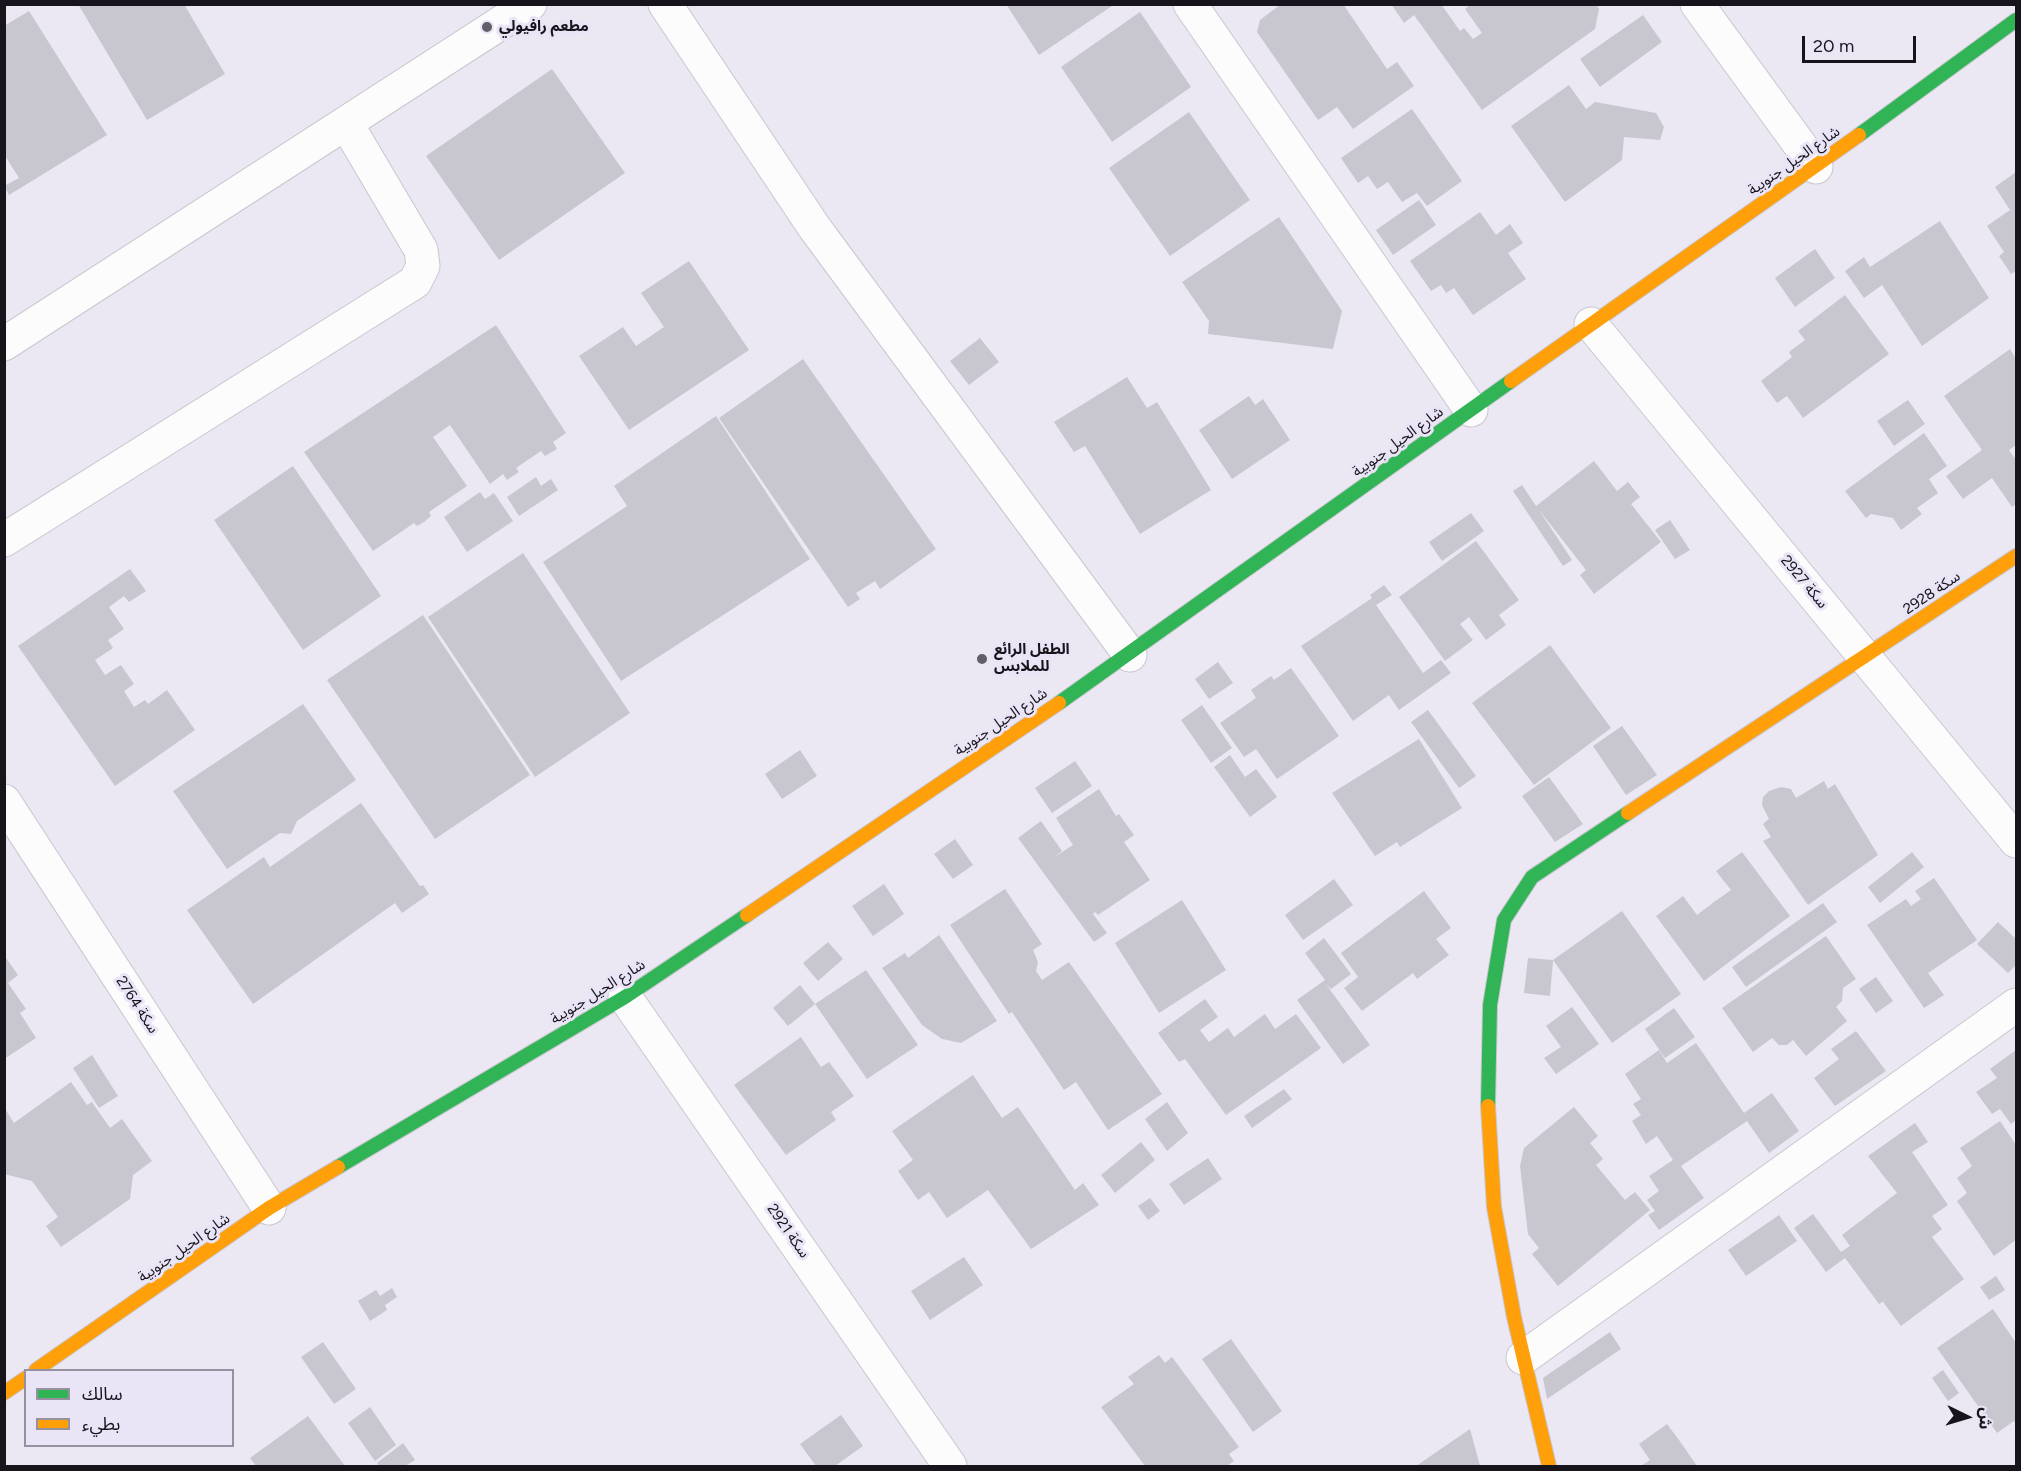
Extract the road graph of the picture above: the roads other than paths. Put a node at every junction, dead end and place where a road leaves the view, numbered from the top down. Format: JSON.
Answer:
{"nodes":[{"id":1,"x":530,"y":4,"type":"edge"},
{"id":2,"x":665,"y":4,"type":"edge"},
{"id":3,"x":1190,"y":4,"type":"edge"},
{"id":4,"x":1697,"y":4,"type":"edge"},
{"id":5,"x":2016,"y":20,"type":"edge"},
{"id":6,"x":346,"y":123,"type":"junction"},
{"id":7,"x":1816,"y":167,"type":"junction"},
{"id":8,"x":1591,"y":324,"type":"junction"},
{"id":9,"x":4,"y":344,"type":"edge"},
{"id":10,"x":1471,"y":410,"type":"junction"},
{"id":11,"x":4,"y":540,"type":"edge"},
{"id":12,"x":2016,"y":556,"type":"edge"},
{"id":13,"x":1130,"y":655,"type":"junction"},
{"id":14,"x":1866,"y":658,"type":"junction"},
{"id":15,"x":8,"y":814,"type":"edge"},
{"id":16,"x":2016,"y":841,"type":"edge"},
{"id":17,"x":625,"y":997,"type":"junction"},
{"id":18,"x":2016,"y":1005,"type":"edge"},
{"id":19,"x":269,"y":1209,"type":"junction"},
{"id":20,"x":1523,"y":1358,"type":"junction"},
{"id":21,"x":39,"y":1369,"type":"edge"},
{"id":22,"x":24,"y":1379,"type":"edge"},
{"id":23,"x":4,"y":1392,"type":"edge"},
{"id":24,"x":950,"y":1467,"type":"edge"},
{"id":25,"x":1549,"y":1467,"type":"edge"}],
"edges":[{"from":1,"to":6,"type":"street"},
{"from":2,"to":13,"type":"street"},
{"from":3,"to":10,"type":"street"},
{"from":4,"to":7,"type":"street"},
{"from":5,"to":7,"type":"street","name":"شارع الحيل جنوبية"},
{"from":6,"to":9,"type":"street"},
{"from":6,"to":11,"type":"street"},
{"from":7,"to":8,"type":"street","name":"شارع الحيل جنوبية"},
{"from":8,"to":10,"type":"street","name":"شارع الحيل جنوبية"},
{"from":8,"to":14,"type":"street","name":"سكة 2927"},
{"from":10,"to":13,"type":"street","name":"شارع الحيل جنوبية"},
{"from":12,"to":14,"type":"street","name":"سكة 2928"},
{"from":13,"to":17,"type":"street","name":"شارع الحيل جنوبية"},
{"from":14,"to":16,"type":"street","name":"سكة 2927"},
{"from":14,"to":20,"type":"street","name":"سكة 2928"},
{"from":15,"to":19,"type":"street","name":"سكة 2764"},
{"from":17,"to":19,"type":"street","name":"شارع الحيل جنوبية"},
{"from":17,"to":24,"type":"street","name":"سكة 2921"},
{"from":18,"to":20,"type":"street"},
{"from":19,"to":21,"type":"street","name":"شارع الحيل جنوبية"},
{"from":20,"to":25,"type":"street","name":"سكة 2928"},
{"from":22,"to":23,"type":"street"}]}
